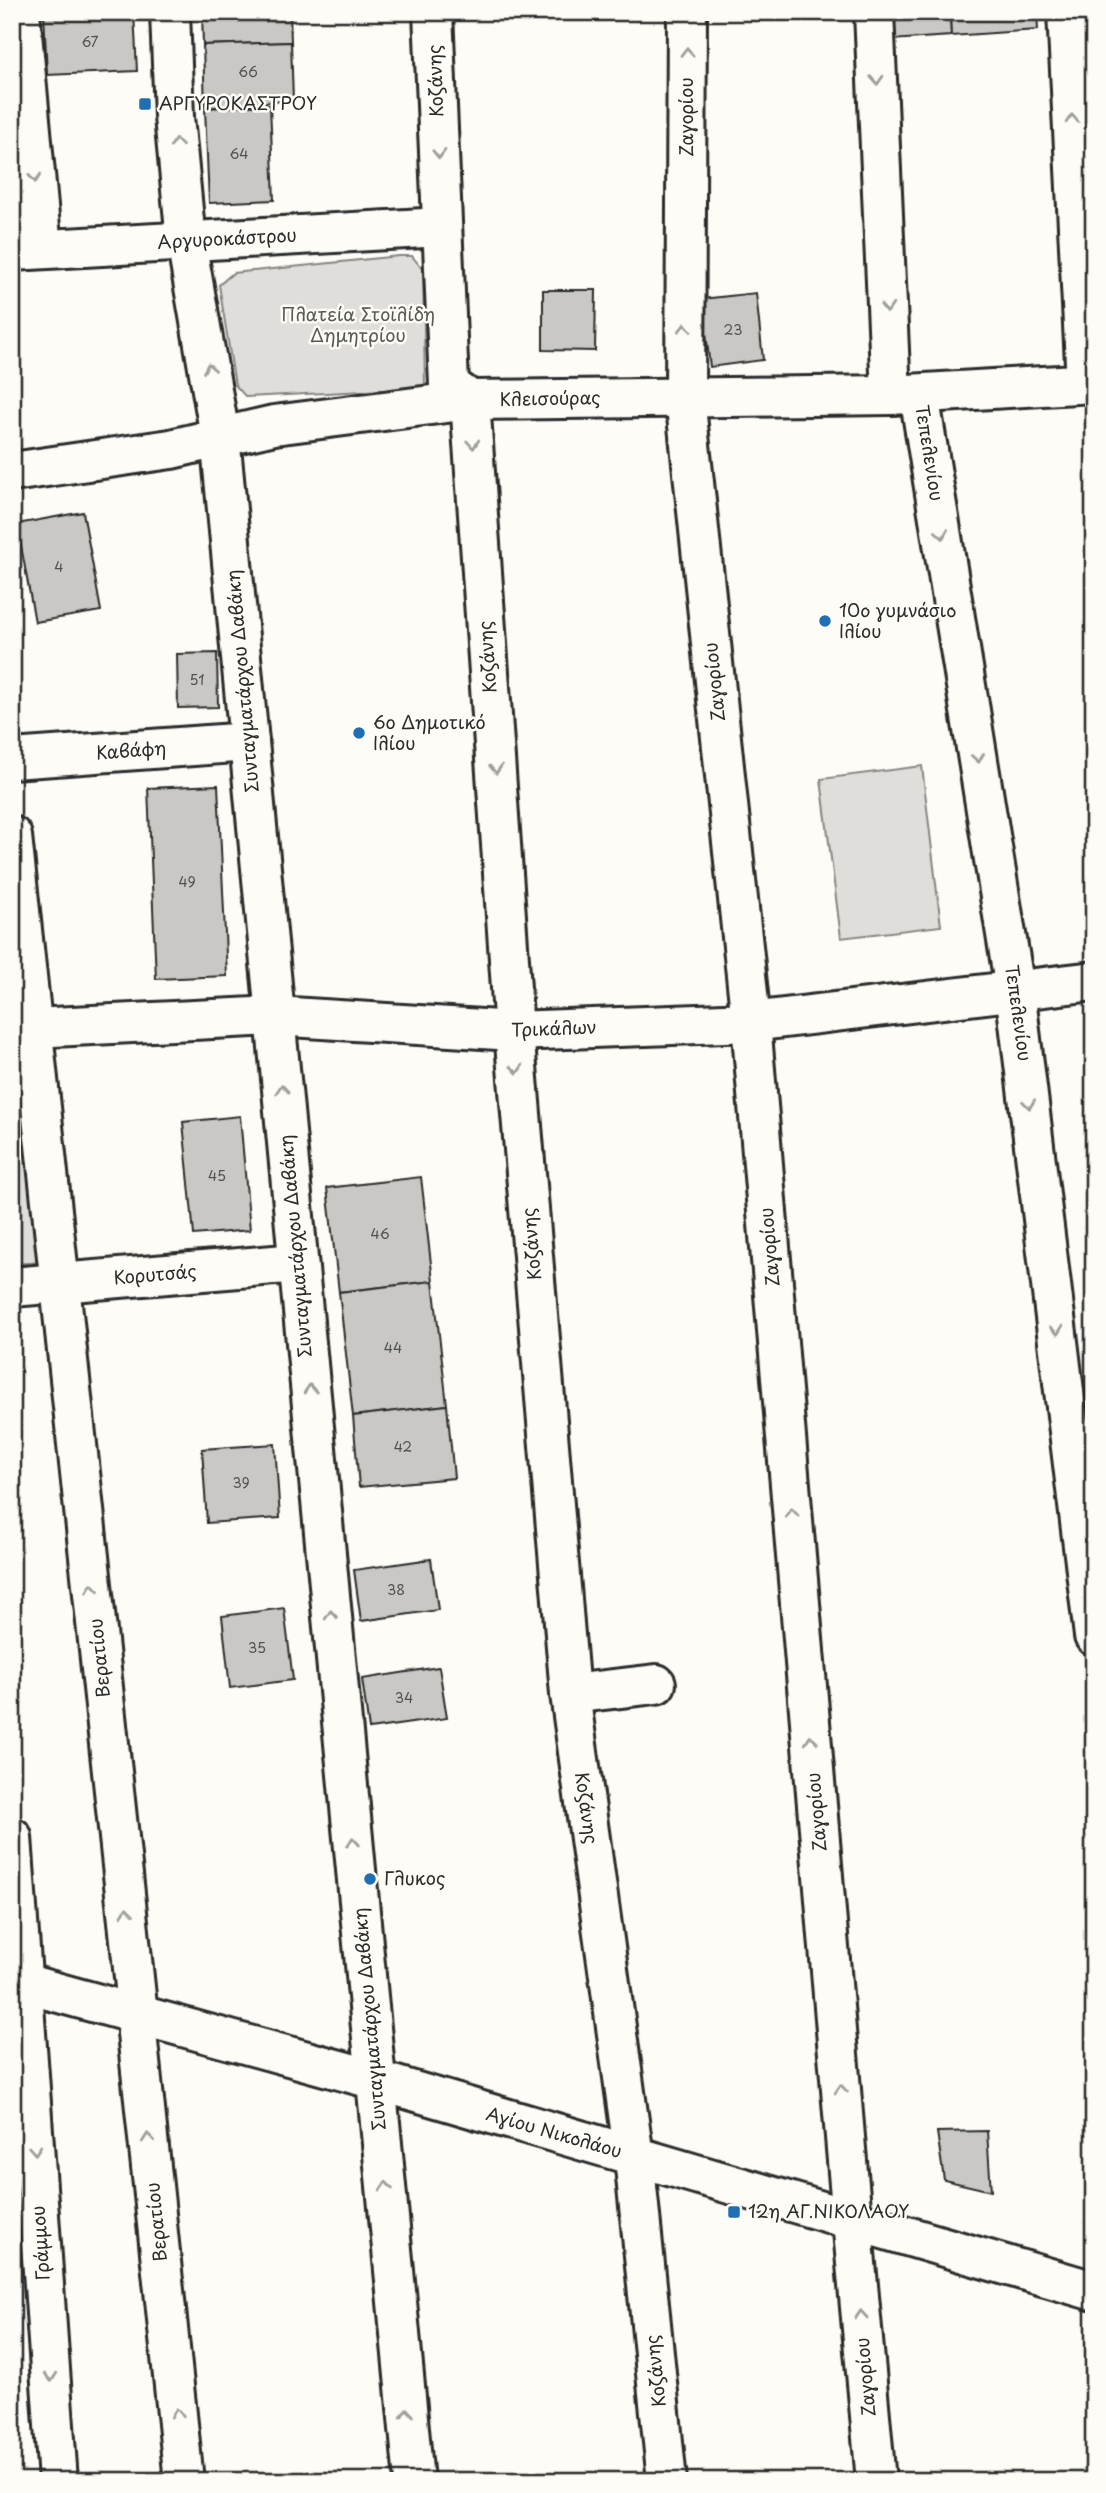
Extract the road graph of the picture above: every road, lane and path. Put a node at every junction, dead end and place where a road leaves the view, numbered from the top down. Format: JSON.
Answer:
{"nodes":[{"id":1,"x":20,"y":12,"type":"edge"},
{"id":2,"x":170,"y":12,"type":"edge"},
{"id":3,"x":433,"y":12,"type":"edge"},
{"id":4,"x":687,"y":12,"type":"edge"},
{"id":5,"x":874,"y":12,"type":"edge"},
{"id":6,"x":1067,"y":12,"type":"edge"},
{"id":7,"x":442,"y":227,"type":"junction"},
{"id":8,"x":186,"y":241,"type":"junction"},
{"id":9,"x":27,"y":250,"type":"edge"},
{"id":10,"x":1090,"y":383,"type":"edge"},
{"id":11,"x":905,"y":394,"type":"junction"},
{"id":12,"x":685,"y":397,"type":"junction"},
{"id":13,"x":470,"y":400,"type":"junction"},
{"id":14,"x":220,"y":436,"type":"junction"},
{"id":15,"x":12,"y":472,"type":"edge"},
{"id":16,"x":249,"y":742,"type":"junction"},
{"id":17,"x":12,"y":759,"type":"edge"},
{"id":18,"x":12,"y":836,"type":"edge"},
{"id":19,"x":1094,"y":981,"type":"edge"},
{"id":20,"x":1015,"y":990,"type":"junction"},
{"id":21,"x":275,"y":1016,"type":"junction"},
{"id":22,"x":751,"y":1022,"type":"junction"},
{"id":23,"x":22,"y":1028,"type":"edge"},
{"id":24,"x":514,"y":1031,"type":"junction"},
{"id":25,"x":298,"y":1263,"type":"junction"},
{"id":26,"x":59,"y":1283,"type":"junction"},
{"id":27,"x":12,"y":1287,"type":"edge"},
{"id":28,"x":1094,"y":1636,"type":"edge"},
{"id":29,"x":656,"y":1684,"type":"dead end"},
{"id":30,"x":570,"y":1695,"type":"junction"},
{"id":31,"x":12,"y":1837,"type":"edge"},
{"id":32,"x":17,"y":1982,"type":"edge"},
{"id":33,"x":138,"y":2015,"type":"junction"},
{"id":34,"x":376,"y":2080,"type":"junction"},
{"id":35,"x":634,"y":2157,"type":"junction"},
{"id":36,"x":852,"y":2220,"type":"junction"},
{"id":37,"x":1094,"y":2291,"type":"edge"},
{"id":38,"x":58,"y":2481,"type":"edge"},
{"id":39,"x":184,"y":2481,"type":"edge"},
{"id":40,"x":414,"y":2481,"type":"edge"},
{"id":41,"x":667,"y":2481,"type":"edge"},
{"id":42,"x":876,"y":2481,"type":"edge"}],
"edges":[{"from":1,"to":9,"type":"street","one_way":true},
{"from":8,"to":2,"type":"street","name":"Συνταγματάρχου Δαβάκη","one_way":true},
{"from":3,"to":7,"type":"street","name":"Κοζάνης","one_way":true},
{"from":12,"to":4,"type":"street","name":"Ζαγορίου","one_way":true},
{"from":5,"to":11,"type":"street","name":"Τεπελενίου","one_way":true},
{"from":10,"to":6,"type":"street","one_way":true},
{"from":7,"to":8,"type":"street","name":"Αργυροκάστρου"},
{"from":7,"to":13,"type":"street","name":"Κοζάνης"},
{"from":8,"to":9,"type":"street","name":"Αργυροκάστρου"},
{"from":14,"to":8,"type":"street","name":"Συνταγματάρχου Δαβάκη","one_way":true},
{"from":10,"to":11,"type":"street","name":"Κλεισούρας"},
{"from":11,"to":12,"type":"street","name":"Κλεισούρας"},
{"from":11,"to":20,"type":"street","name":"Τεπελενίου","one_way":true},
{"from":12,"to":13,"type":"street","name":"Κλεισούρας"},
{"from":12,"to":22,"type":"street","name":"Ζαγορίου"},
{"from":13,"to":14,"type":"street","name":"Κλεισούρας"},
{"from":13,"to":24,"type":"street","name":"Κοζάνης","one_way":true},
{"from":14,"to":15,"type":"street","name":"Κλεισούρας"},
{"from":14,"to":16,"type":"street","name":"Συνταγματάρχου Δαβάκη"},
{"from":16,"to":17,"type":"street","name":"Καβάφη"},
{"from":16,"to":21,"type":"street","name":"Συνταγματάρχου Δαβάκη"},
{"from":18,"to":23,"type":"street","name":"Βερατίου"},
{"from":19,"to":20,"type":"street","name":"Τρικάλων"},
{"from":20,"to":22,"type":"street","name":"Τρικάλων"},
{"from":20,"to":28,"type":"street","name":"Τεπελενίου","one_way":true},
{"from":21,"to":23,"type":"street","name":"Τρικάλων"},
{"from":21,"to":24,"type":"street","name":"Τρικάλων"},
{"from":25,"to":21,"type":"street","name":"Συνταγματάρχου Δαβάκη","one_way":true},
{"from":22,"to":24,"type":"street","name":"Τρικάλων"},
{"from":36,"to":22,"type":"street","name":"Ζαγορίου","one_way":true},
{"from":23,"to":26,"type":"street","name":"Βερατίου"},
{"from":24,"to":30,"type":"street","name":"Κοζάνης","one_way":true},
{"from":25,"to":26,"type":"street","name":"Κορυτσάς"},
{"from":34,"to":25,"type":"street","name":"Συνταγματάρχου Δαβάκη","one_way":true},
{"from":26,"to":27,"type":"street","name":"Κορυτσάς"},
{"from":33,"to":26,"type":"street","name":"Βερατίου","one_way":true},
{"from":29,"to":30,"type":"street"},
{"from":30,"to":35,"type":"street","name":"Κοζάνης"},
{"from":31,"to":32,"type":"street","name":"Γράμμου"},
{"from":32,"to":33,"type":"street","name":"Αγίου Νικολάου"},
{"from":32,"to":38,"type":"street","name":"Γράμμου","one_way":true},
{"from":33,"to":34,"type":"street","name":"Αγίου Νικολάου"},
{"from":39,"to":33,"type":"street","name":"Βερατίου","one_way":true},
{"from":34,"to":35,"type":"street","name":"Αγίου Νικολάου"},
{"from":40,"to":34,"type":"street","name":"Συνταγματάρχου Δαβάκη","one_way":true},
{"from":35,"to":36,"type":"street","name":"Αγίου Νικολάου"},
{"from":35,"to":41,"type":"street","name":"Κοζάνης"},
{"from":36,"to":37,"type":"street","name":"Αγίου Νικολάου"},
{"from":42,"to":36,"type":"street","name":"Ζαγορίου","one_way":true}]}
